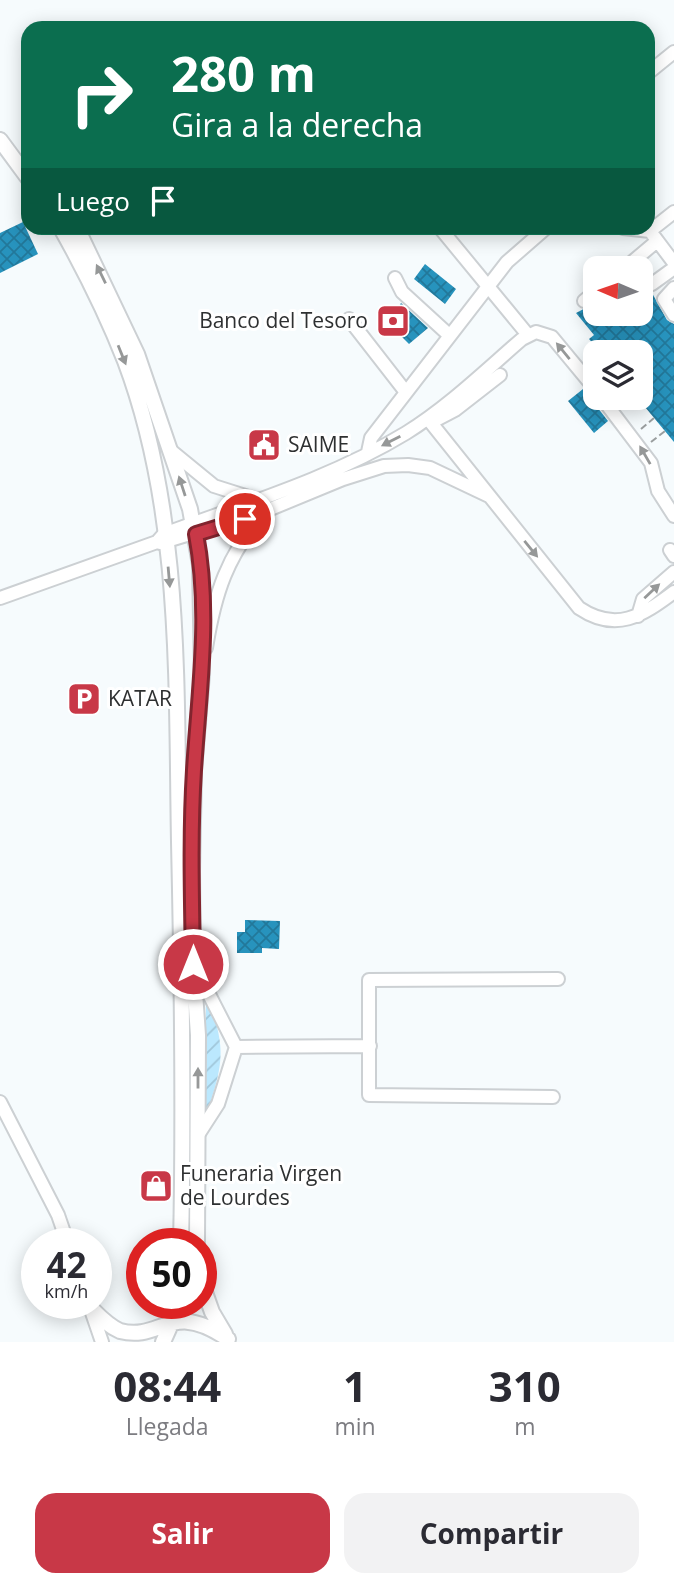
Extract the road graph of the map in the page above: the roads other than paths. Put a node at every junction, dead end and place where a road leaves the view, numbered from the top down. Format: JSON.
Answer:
{"nodes":[{"id":1,"x":674,"y":52,"type":"edge"},
{"id":2,"x":655,"y":67,"type":"edge"},
{"id":3,"x":0,"y":127,"type":"edge"},
{"id":4,"x":3,"y":149,"type":"edge"},
{"id":5,"x":21,"y":153,"type":"edge"},
{"id":6,"x":21,"y":170,"type":"edge"},
{"id":7,"x":674,"y":212,"type":"edge"},
{"id":8,"x":655,"y":234,"type":"edge"},
{"id":9,"x":65,"y":235,"type":"edge"},
{"id":10,"x":80,"y":235,"type":"edge"},
{"id":11,"x":446,"y":235,"type":"edge"},
{"id":12,"x":537,"y":235,"type":"edge"},
{"id":13,"x":649,"y":235,"type":"edge"},
{"id":14,"x":653,"y":236,"type":"junction"},
{"id":15,"x":638,"y":256,"type":"edge"},
{"id":16,"x":674,"y":266,"type":"edge"},
{"id":17,"x":396,"y":278,"type":"dead end"},
{"id":18,"x":653,"y":283,"type":"edge"},
{"id":19,"x":489,"y":287,"type":"junction"},
{"id":20,"x":674,"y":288,"type":"edge"},
{"id":21,"x":673,"y":312,"type":"edge"},
{"id":22,"x":349,"y":319,"type":"dead end"},
{"id":23,"x":449,"y":335,"type":"junction"},
{"id":24,"x":528,"y":335,"type":"junction"},
{"id":25,"x":500,"y":375,"type":"dead end"},
{"id":26,"x":583,"y":375,"type":"edge"},
{"id":27,"x":405,"y":391,"type":"junction"},
{"id":28,"x":455,"y":410,"type":"junction"},
{"id":29,"x":611,"y":410,"type":"edge"},
{"id":30,"x":430,"y":421,"type":"junction"},
{"id":31,"x":446,"y":440,"type":"junction"},
{"id":32,"x":170,"y":450,"type":"junction"},
{"id":33,"x":368,"y":452,"type":"junction"},
{"id":34,"x":340,"y":473,"type":"junction"},
{"id":35,"x":489,"y":496,"type":"junction"},
{"id":36,"x":258,"y":500,"type":"junction"},
{"id":37,"x":263,"y":512,"type":"junction"},
{"id":38,"x":674,"y":516,"type":"edge"},
{"id":39,"x":195,"y":529,"type":"junction"},
{"id":40,"x":162,"y":540,"type":"junction"},
{"id":41,"x":674,"y":572,"type":"edge"},
{"id":42,"x":674,"y":592,"type":"edge"},
{"id":43,"x":0,"y":598,"type":"edge"},
{"id":44,"x":638,"y":616,"type":"junction"},
{"id":45,"x":202,"y":674,"type":"junction"},
{"id":46,"x":193,"y":964,"type":"junction"},
{"id":47,"x":558,"y":979,"type":"dead end"},
{"id":48,"x":370,"y":1046,"type":"junction"},
{"id":49,"x":236,"y":1047,"type":"junction"},
{"id":50,"x":553,"y":1097,"type":"dead end"},
{"id":51,"x":0,"y":1102,"type":"edge"},
{"id":52,"x":4,"y":1118,"type":"edge"},
{"id":53,"x":198,"y":1135,"type":"junction"},
{"id":54,"x":62,"y":1228,"type":"edge"},
{"id":55,"x":181,"y":1228,"type":"edge"},
{"id":56,"x":197,"y":1228,"type":"edge"},
{"id":57,"x":94,"y":1319,"type":"edge"},
{"id":58,"x":103,"y":1319,"type":"edge"},
{"id":59,"x":172,"y":1319,"type":"edge"},
{"id":60,"x":216,"y":1319,"type":"edge"},
{"id":61,"x":172,"y":1322,"type":"junction"},
{"id":62,"x":229,"y":1340,"type":"edge"},
{"id":63,"x":102,"y":1342,"type":"edge"},
{"id":64,"x":163,"y":1342,"type":"edge"}],
"edges":[{"from":1,"to":2,"type":"street"},
{"from":3,"to":5,"type":"main road"},
{"from":4,"to":6,"type":"main road"},
{"from":7,"to":8,"type":"street"},
{"from":9,"to":40,"type":"main road","one_way":true},
{"from":32,"to":10,"type":"main road","one_way":true},
{"from":11,"to":19,"type":"street"},
{"from":12,"to":19,"type":"street"},
{"from":13,"to":14,"type":"street"},
{"from":14,"to":15,"type":"street"},
{"from":14,"to":16,"type":"street"},
{"from":16,"to":18,"type":"street"},
{"from":17,"to":23,"type":"street"},
{"from":19,"to":23,"type":"street"},
{"from":19,"to":24,"type":"street"},
{"from":20,"to":21,"type":"street"},
{"from":22,"to":27,"type":"street"},
{"from":23,"to":27,"type":"street"},
{"from":26,"to":24,"type":"street","one_way":true},
{"from":24,"to":30,"type":"street"},
{"from":25,"to":28,"type":"street"},
{"from":27,"to":33,"type":"street"},
{"from":28,"to":30,"type":"street"},
{"from":28,"to":31,"type":"street"},
{"from":38,"to":29,"type":"street","one_way":true},
{"from":30,"to":31,"type":"street"},
{"from":30,"to":33,"type":"street","one_way":true},
{"from":31,"to":35,"type":"street"},
{"from":32,"to":36,"type":"street"},
{"from":39,"to":32,"type":"main road","one_way":true},
{"from":33,"to":34,"type":"street"},
{"from":34,"to":35,"type":"street"},
{"from":34,"to":36,"type":"street"},
{"from":34,"to":37,"type":"street"},
{"from":35,"to":44,"type":"street","one_way":true},
{"from":36,"to":39,"type":"street"},
{"from":37,"to":39,"type":"street"},
{"from":37,"to":45,"type":"street"},
{"from":39,"to":40,"type":"street"},
{"from":39,"to":45,"type":"main road"},
{"from":40,"to":43,"type":"street"},
{"from":40,"to":55,"type":"main road","one_way":true},
{"from":44,"to":41,"type":"street","one_way":true},
{"from":42,"to":44,"type":"street"},
{"from":45,"to":46,"type":"main road"},
{"from":46,"to":49,"type":"street"},
{"from":53,"to":46,"type":"main road","one_way":true},
{"from":47,"to":48,"type":"street"},
{"from":48,"to":49,"type":"street"},
{"from":48,"to":50,"type":"street"},
{"from":49,"to":53,"type":"street"},
{"from":51,"to":52,"type":"street"},
{"from":52,"to":54,"type":"street"},
{"from":53,"to":56,"type":"main road"},
{"from":57,"to":63,"type":"street"},
{"from":58,"to":61,"type":"main road"},
{"from":59,"to":61,"type":"main road"},
{"from":60,"to":62,"type":"main road"},
{"from":61,"to":62,"type":"main road"},
{"from":61,"to":64,"type":"main road"}]}
